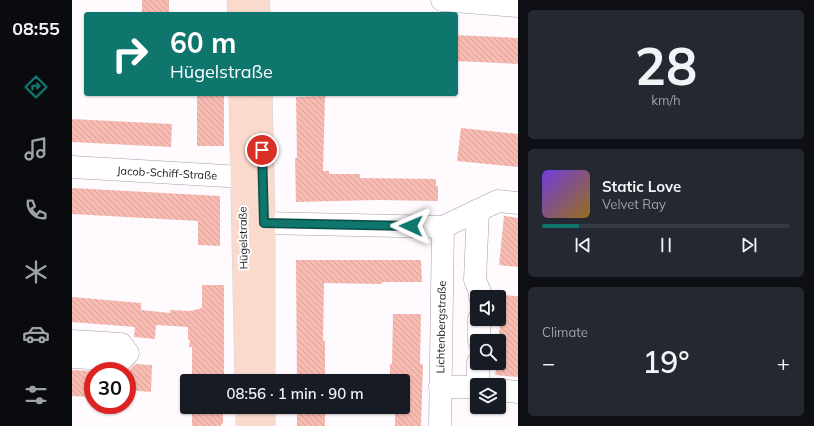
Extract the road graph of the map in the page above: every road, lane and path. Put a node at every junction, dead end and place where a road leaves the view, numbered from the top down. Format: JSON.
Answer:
{"nodes":[{"id":1,"x":238,"y":0,"type":"edge"},
{"id":2,"x":258,"y":0,"type":"edge"},
{"id":3,"x":442,"y":0,"type":"edge"},
{"id":4,"x":518,"y":6,"type":"edge"},
{"id":5,"x":239,"y":12,"type":"edge"},
{"id":6,"x":259,"y":12,"type":"edge"},
{"id":7,"x":240,"y":96,"type":"edge"},
{"id":8,"x":261,"y":96,"type":"edge"},
{"id":9,"x":72,"y":167,"type":"edge"},
{"id":10,"x":242,"y":177,"type":"junction"},
{"id":11,"x":263,"y":178,"type":"junction"},
{"id":12,"x":518,"y":203,"type":"edge"},
{"id":13,"x":478,"y":210,"type":"junction"},
{"id":14,"x":264,"y":223,"type":"junction"},
{"id":15,"x":443,"y":227,"type":"junction"},
{"id":16,"x":479,"y":290,"type":"edge"},
{"id":17,"x":72,"y":341,"type":"edge"},
{"id":18,"x":72,"y":357,"type":"edge"},
{"id":19,"x":246,"y":374,"type":"edge"},
{"id":20,"x":264,"y":374,"type":"edge"},
{"id":21,"x":440,"y":386,"type":"junction"},
{"id":22,"x":470,"y":386,"type":"edge"},
{"id":23,"x":506,"y":391,"type":"edge"},
{"id":24,"x":518,"y":392,"type":"edge"},
{"id":25,"x":247,"y":414,"type":"edge"},
{"id":26,"x":264,"y":414,"type":"edge"},
{"id":27,"x":247,"y":426,"type":"edge"},
{"id":28,"x":264,"y":426,"type":"edge"},
{"id":29,"x":440,"y":426,"type":"edge"}],
"edges":[{"from":1,"to":5,"type":"main road"},
{"from":2,"to":6,"type":"main road"},
{"from":3,"to":4,"type":"street"},
{"from":7,"to":10,"type":"main road","name":"Hügelstraße"},
{"from":8,"to":11,"type":"main road","name":"Hügelstraße"},
{"from":9,"to":10,"type":"street","name":"Jacob-Schiff-Straße"},
{"from":10,"to":11,"type":"street","name":"Jacob-Schiff-Straße"},
{"from":10,"to":19,"type":"main road","name":"Hügelstraße"},
{"from":11,"to":14,"type":"main road","name":"Hügelstraße"},
{"from":12,"to":13,"type":"street"},
{"from":13,"to":15,"type":"street"},
{"from":13,"to":16,"type":"street"},
{"from":14,"to":15,"type":"street"},
{"from":14,"to":20,"type":"main road","name":"Hügelstraße"},
{"from":15,"to":21,"type":"street","name":"Lichtenbergstraße"},
{"from":17,"to":18,"type":"street"},
{"from":21,"to":22,"type":"street"},
{"from":21,"to":29,"type":"street","name":"Lichtenbergstraße"},
{"from":23,"to":24,"type":"street"},
{"from":25,"to":27,"type":"main road"},
{"from":26,"to":28,"type":"main road"}]}
